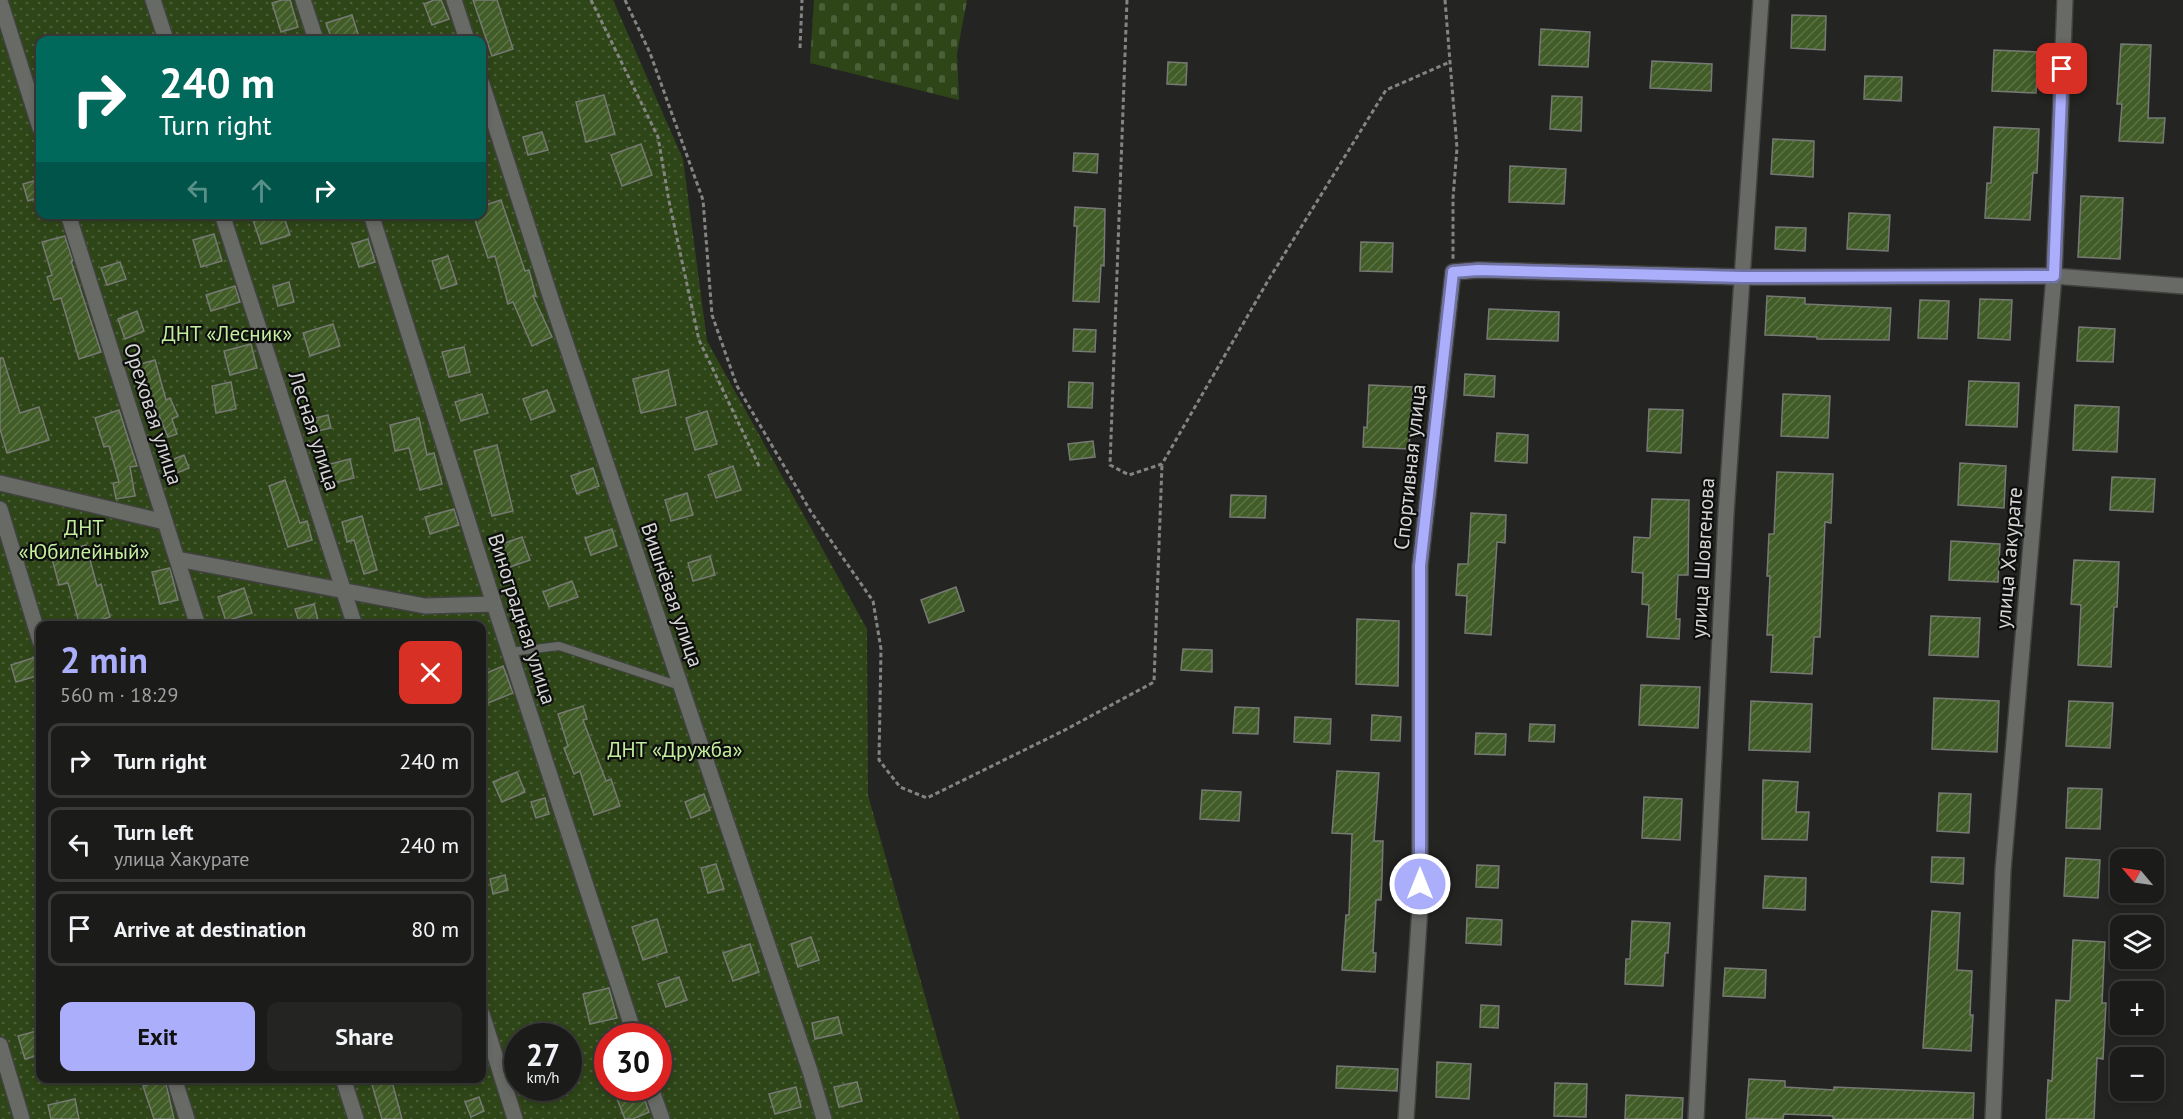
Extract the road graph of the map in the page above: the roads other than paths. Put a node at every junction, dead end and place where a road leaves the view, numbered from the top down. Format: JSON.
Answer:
{"nodes":[{"id":1,"x":153,"y":0,"type":"edge"},
{"id":2,"x":303,"y":0,"type":"edge"},
{"id":3,"x":454,"y":0,"type":"edge"},
{"id":4,"x":1761,"y":0,"type":"edge"},
{"id":5,"x":2065,"y":0,"type":"edge"},
{"id":6,"x":0,"y":1,"type":"edge"},
{"id":7,"x":165,"y":36,"type":"edge"},
{"id":8,"x":315,"y":36,"type":"edge"},
{"id":9,"x":466,"y":36,"type":"edge"},
{"id":10,"x":486,"y":97,"type":"edge"},
{"id":11,"x":36,"y":115,"type":"edge"},
{"id":12,"x":70,"y":219,"type":"edge"},
{"id":13,"x":224,"y":219,"type":"edge"},
{"id":14,"x":373,"y":219,"type":"edge"},
{"id":15,"x":2054,"y":276,"type":"junction"},
{"id":16,"x":1741,"y":277,"type":"junction"},
{"id":17,"x":2183,"y":286,"type":"edge"},
{"id":18,"x":0,"y":483,"type":"edge"},
{"id":19,"x":0,"y":509,"type":"edge"},
{"id":20,"x":165,"y":522,"type":"junction"},
{"id":21,"x":177,"y":559,"type":"junction"},
{"id":22,"x":344,"y":589,"type":"junction"},
{"id":23,"x":494,"y":604,"type":"junction"},
{"id":24,"x":196,"y":621,"type":"edge"},
{"id":25,"x":354,"y":621,"type":"edge"},
{"id":26,"x":36,"y":628,"type":"edge"},
{"id":27,"x":510,"y":652,"type":"junction"},
{"id":28,"x":680,"y":686,"type":"junction"},
{"id":29,"x":631,"y":1023,"type":"edge"},
{"id":30,"x":486,"y":1026,"type":"edge"},
{"id":31,"x":0,"y":1045,"type":"edge"},
{"id":32,"x":176,"y":1083,"type":"edge"},
{"id":33,"x":345,"y":1083,"type":"edge"},
{"id":34,"x":656,"y":1101,"type":"edge"},
{"id":35,"x":22,"y":1119,"type":"edge"},
{"id":36,"x":187,"y":1119,"type":"edge"},
{"id":37,"x":356,"y":1119,"type":"edge"},
{"id":38,"x":516,"y":1119,"type":"edge"},
{"id":39,"x":662,"y":1119,"type":"edge"},
{"id":40,"x":824,"y":1119,"type":"edge"},
{"id":41,"x":1406,"y":1119,"type":"edge"},
{"id":42,"x":1696,"y":1119,"type":"edge"},
{"id":43,"x":1994,"y":1119,"type":"edge"}],
"edges":[{"from":1,"to":7,"type":"street"},
{"from":2,"to":8,"type":"street"},
{"from":3,"to":9,"type":"street"},
{"from":4,"to":16,"type":"street","name":"улица Шовгенова"},
{"from":5,"to":15,"type":"street","name":"улица Хакурате"},
{"from":6,"to":11,"type":"street"},
{"from":10,"to":28,"type":"street","name":"Вишнёвая улица"},
{"from":12,"to":20,"type":"street","name":"Ореховая улица"},
{"from":13,"to":22,"type":"street","name":"Лесная улица"},
{"from":14,"to":23,"type":"street","name":"Виноградная улица"},
{"from":15,"to":16,"type":"street"},
{"from":15,"to":17,"type":"street"},
{"from":15,"to":43,"type":"street","name":"улица Хакурате"},
{"from":16,"to":41,"type":"street","name":"Спортивная улица"},
{"from":16,"to":42,"type":"street","name":"улица Шовгенова"},
{"from":18,"to":20,"type":"street"},
{"from":19,"to":26,"type":"street"},
{"from":20,"to":21,"type":"street","name":"Ореховая улица"},
{"from":21,"to":22,"type":"street"},
{"from":21,"to":24,"type":"street","name":"Ореховая улица"},
{"from":22,"to":23,"type":"street"},
{"from":22,"to":25,"type":"street","name":"Лесная улица"},
{"from":23,"to":27,"type":"street","name":"Виноградная улица"},
{"from":27,"to":28,"type":"lane"},
{"from":27,"to":29,"type":"street","name":"Виноградная улица"},
{"from":28,"to":40,"type":"street","name":"Вишнёвая улица"},
{"from":30,"to":38,"type":"street"},
{"from":31,"to":35,"type":"street"},
{"from":32,"to":36,"type":"street"},
{"from":33,"to":37,"type":"street"},
{"from":34,"to":39,"type":"street"}]}
